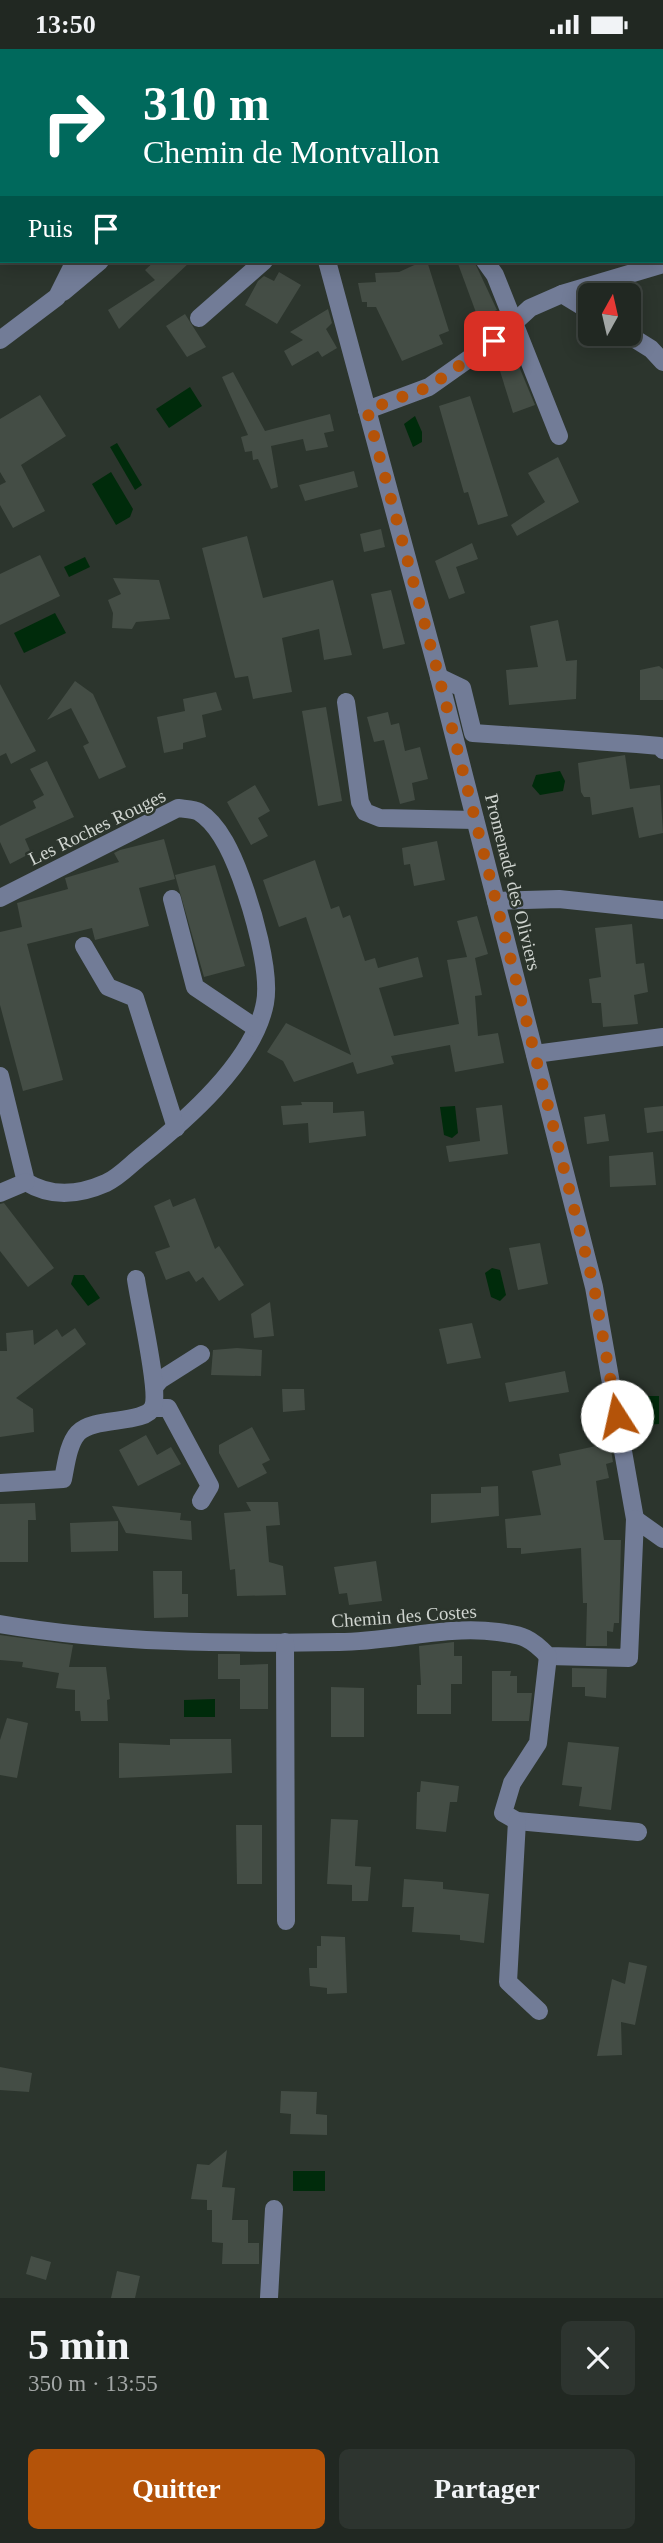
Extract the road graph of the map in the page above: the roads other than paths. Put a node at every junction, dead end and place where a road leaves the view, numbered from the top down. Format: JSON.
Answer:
{"nodes":[{"id":1,"x":74,"y":263,"type":"edge"},
{"id":2,"x":98,"y":263,"type":"edge"},
{"id":3,"x":262,"y":263,"type":"edge"},
{"id":4,"x":328,"y":263,"type":"edge"},
{"id":5,"x":486,"y":263,"type":"edge"},
{"id":6,"x":663,"y":264,"type":"edge"},
{"id":7,"x":562,"y":294,"type":"junction"},
{"id":8,"x":57,"y":297,"type":"junction"},
{"id":9,"x":578,"y":304,"type":"edge"},
{"id":10,"x":199,"y":318,"type":"dead end"},
{"id":11,"x":513,"y":323,"type":"junction"},
{"id":12,"x":0,"y":339,"type":"edge"},
{"id":13,"x":641,"y":343,"type":"edge"},
{"id":14,"x":663,"y":362,"type":"edge"},
{"id":15,"x":367,"y":410,"type":"junction"},
{"id":16,"x":559,"y":436,"type":"dead end"},
{"id":17,"x":439,"y":677,"type":"junction"},
{"id":18,"x":346,"y":702,"type":"dead end"},
{"id":19,"x":663,"y":750,"type":"edge"},
{"id":20,"x":475,"y":820,"type":"junction"},
{"id":21,"x":0,"y":898,"type":"edge"},
{"id":22,"x":172,"y":899,"type":"dead end"},
{"id":23,"x":496,"y":901,"type":"junction"},
{"id":24,"x":663,"y":909,"type":"edge"},
{"id":25,"x":85,"y":946,"type":"dead end"},
{"id":26,"x":256,"y":1028,"type":"junction"},
{"id":27,"x":663,"y":1037,"type":"edge"},
{"id":28,"x":535,"y":1054,"type":"junction"},
{"id":29,"x":0,"y":1076,"type":"edge"},
{"id":30,"x":176,"y":1128,"type":"junction"},
{"id":31,"x":26,"y":1182,"type":"junction"},
{"id":32,"x":0,"y":1193,"type":"edge"},
{"id":33,"x":136,"y":1279,"type":"dead end"},
{"id":34,"x":201,"y":1354,"type":"dead end"},
{"id":35,"x":155,"y":1386,"type":"junction"},
{"id":36,"x":153,"y":1408,"type":"junction"},
{"id":37,"x":0,"y":1483,"type":"edge"},
{"id":38,"x":201,"y":1501,"type":"dead end"},
{"id":39,"x":635,"y":1519,"type":"junction"},
{"id":40,"x":663,"y":1539,"type":"edge"},
{"id":41,"x":0,"y":1624,"type":"edge"},
{"id":42,"x":285,"y":1642,"type":"junction"},
{"id":43,"x":548,"y":1656,"type":"junction"},
{"id":44,"x":517,"y":1821,"type":"junction"},
{"id":45,"x":638,"y":1832,"type":"dead end"},
{"id":46,"x":286,"y":1921,"type":"dead end"},
{"id":47,"x":539,"y":2011,"type":"dead end"},
{"id":48,"x":274,"y":2209,"type":"dead end"},
{"id":49,"x":269,"y":2298,"type":"edge"}],
"edges":[{"from":1,"to":8,"type":"street"},
{"from":2,"to":8,"type":"street"},
{"from":3,"to":10,"type":"street"},
{"from":4,"to":15,"type":"street","name":"Promenade des Oliviers"},
{"from":5,"to":11,"type":"street"},
{"from":6,"to":7,"type":"street"},
{"from":7,"to":9,"type":"street"},
{"from":7,"to":11,"type":"street"},
{"from":8,"to":12,"type":"street"},
{"from":11,"to":15,"type":"street"},
{"from":11,"to":16,"type":"street"},
{"from":13,"to":14,"type":"street"},
{"from":15,"to":17,"type":"street","name":"Promenade des Oliviers"},
{"from":17,"to":19,"type":"street"},
{"from":17,"to":20,"type":"street","name":"Promenade des Oliviers"},
{"from":18,"to":20,"type":"street"},
{"from":20,"to":23,"type":"street","name":"Promenade des Oliviers"},
{"from":21,"to":26,"type":"street","name":"Les Roches Rouges"},
{"from":22,"to":26,"type":"street"},
{"from":23,"to":24,"type":"street"},
{"from":23,"to":28,"type":"street","name":"Promenade des Oliviers"},
{"from":25,"to":30,"type":"street"},
{"from":26,"to":30,"type":"street","name":"Les Roches Rouges"},
{"from":27,"to":28,"type":"street"},
{"from":28,"to":39,"type":"street","name":"Promenade des Oliviers"},
{"from":29,"to":31,"type":"street"},
{"from":30,"to":31,"type":"street","name":"Les Roches Rouges"},
{"from":31,"to":32,"type":"street"},
{"from":33,"to":35,"type":"street"},
{"from":34,"to":35,"type":"street"},
{"from":35,"to":36,"type":"street"},
{"from":36,"to":37,"type":"street"},
{"from":36,"to":38,"type":"street"},
{"from":39,"to":40,"type":"street"},
{"from":39,"to":43,"type":"street"},
{"from":41,"to":42,"type":"street","name":"Chemin des Costes"},
{"from":42,"to":43,"type":"street","name":"Chemin des Costes"},
{"from":42,"to":46,"type":"street"},
{"from":43,"to":44,"type":"street"},
{"from":44,"to":45,"type":"street"},
{"from":44,"to":47,"type":"street"},
{"from":48,"to":49,"type":"street"}]}
